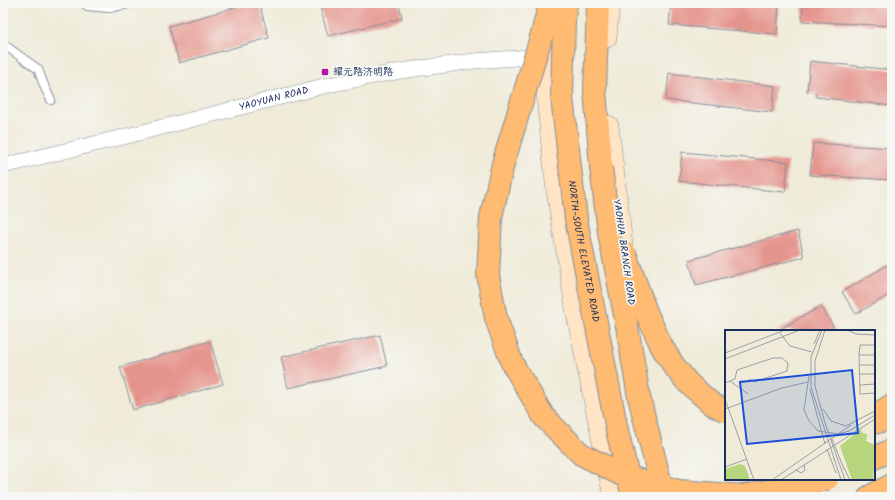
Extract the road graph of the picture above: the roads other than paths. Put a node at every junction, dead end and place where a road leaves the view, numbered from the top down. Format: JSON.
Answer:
{"nodes":[{"id":1,"x":84,"y":3,"type":"edge"},
{"id":2,"x":132,"y":3,"type":"edge"},
{"id":3,"x":550,"y":3,"type":"edge"},
{"id":4,"x":556,"y":3,"type":"edge"},
{"id":5,"x":566,"y":3,"type":"edge"},
{"id":6,"x":598,"y":3,"type":"edge"},
{"id":7,"x":609,"y":3,"type":"edge"},
{"id":8,"x":3,"y":44,"type":"edge"},
{"id":9,"x":549,"y":55,"type":"junction"},
{"id":10,"x":51,"y":100,"type":"dead end"},
{"id":11,"x":3,"y":166,"type":"edge"},
{"id":12,"x":601,"y":167,"type":"junction"},
{"id":13,"x":892,"y":405,"type":"edge"},
{"id":14,"x":725,"y":410,"type":"edge"},
{"id":15,"x":875,"y":415,"type":"edge"},
{"id":16,"x":892,"y":418,"type":"edge"},
{"id":17,"x":875,"y":423,"type":"edge"},
{"id":18,"x":892,"y":450,"type":"edge"},
{"id":19,"x":875,"y":458,"type":"edge"},
{"id":20,"x":764,"y":480,"type":"edge"},
{"id":21,"x":823,"y":480,"type":"edge"},
{"id":22,"x":892,"y":485,"type":"edge"},
{"id":23,"x":614,"y":497,"type":"edge"},
{"id":24,"x":633,"y":497,"type":"edge"},
{"id":25,"x":664,"y":497,"type":"edge"},
{"id":26,"x":674,"y":497,"type":"edge"},
{"id":27,"x":734,"y":497,"type":"edge"},
{"id":28,"x":869,"y":497,"type":"edge"}],
"edges":[{"from":1,"to":2,"type":"lane"},
{"from":3,"to":21,"type":"main road","bridge":true},
{"from":4,"to":9,"type":"street"},
{"from":5,"to":24,"type":"main road","name":"NORTH-SOUTH ELEVATED ROAD","bridge":true},
{"from":6,"to":12,"type":"main road"},
{"from":7,"to":26,"type":"street","name":"YAOHUA BRANCH ROAD"},
{"from":8,"to":10,"type":"lane"},
{"from":9,"to":11,"type":"street","name":"YAOYUAN ROAD"},
{"from":9,"to":23,"type":"street"},
{"from":12,"to":14,"type":"main road","bridge":true},
{"from":12,"to":25,"type":"main road","bridge":true},
{"from":13,"to":15,"type":"main road"},
{"from":16,"to":17,"type":"main road"},
{"from":18,"to":19,"type":"main road"},
{"from":20,"to":27,"type":"main road"},
{"from":22,"to":28,"type":"main road"}]}
